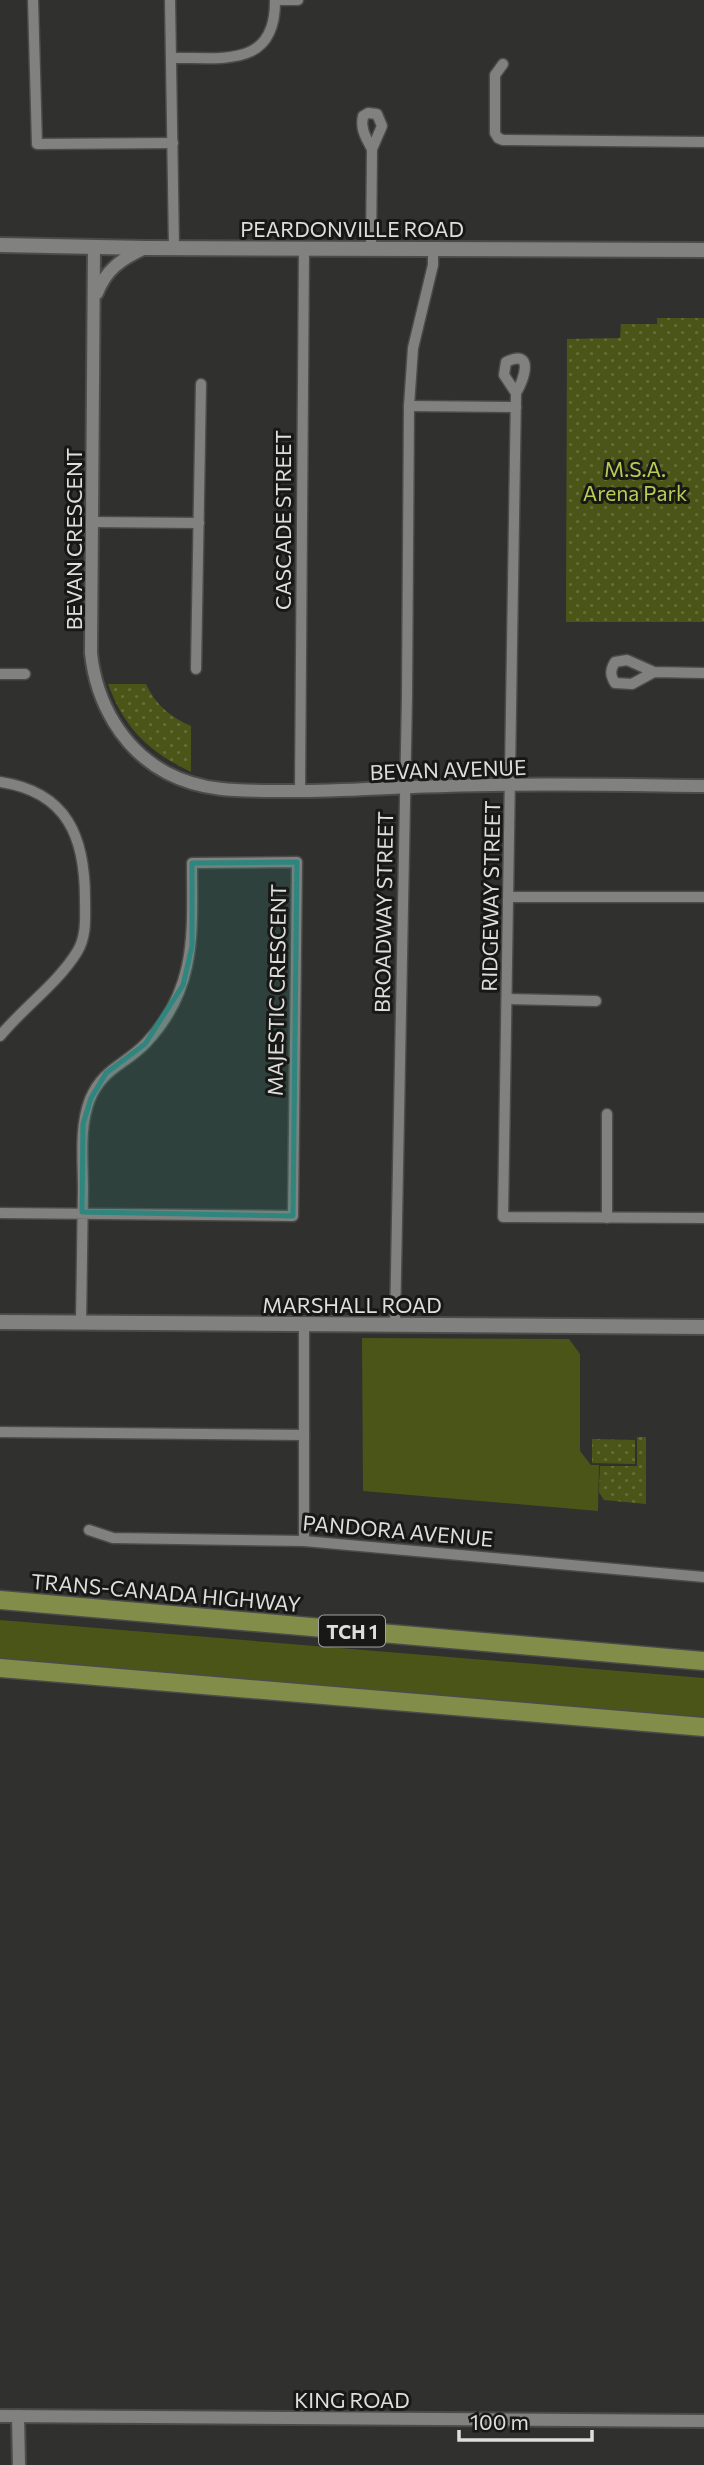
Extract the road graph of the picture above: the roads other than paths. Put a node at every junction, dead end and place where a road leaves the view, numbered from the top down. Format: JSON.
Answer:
{"nodes":[{"id":1,"x":33,"y":0,"type":"edge"},
{"id":2,"x":170,"y":0,"type":"edge"},
{"id":3,"x":275,"y":0,"type":"edge"},
{"id":4,"x":298,"y":0,"type":"edge"},
{"id":5,"x":172,"y":58,"type":"junction"},
{"id":6,"x":503,"y":64,"type":"dead end"},
{"id":7,"x":704,"y":142,"type":"edge"},
{"id":8,"x":173,"y":143,"type":"junction"},
{"id":9,"x":372,"y":149,"type":"dead end"},
{"id":10,"x":0,"y":245,"type":"edge"},
{"id":11,"x":94,"y":247,"type":"junction"},
{"id":12,"x":174,"y":247,"type":"junction"},
{"id":13,"x":146,"y":248,"type":"junction"},
{"id":14,"x":303,"y":249,"type":"junction"},
{"id":15,"x":371,"y":249,"type":"junction"},
{"id":16,"x":433,"y":249,"type":"junction"},
{"id":17,"x":704,"y":250,"type":"edge"},
{"id":18,"x":94,"y":299,"type":"junction"},
{"id":19,"x":201,"y":384,"type":"dead end"},
{"id":20,"x":516,"y":393,"type":"dead end"},
{"id":21,"x":409,"y":406,"type":"junction"},
{"id":22,"x":516,"y":407,"type":"junction"},
{"id":23,"x":92,"y":522,"type":"junction"},
{"id":24,"x":199,"y":523,"type":"junction"},
{"id":25,"x":197,"y":669,"type":"dead end"},
{"id":26,"x":653,"y":672,"type":"dead end"},
{"id":27,"x":704,"y":673,"type":"edge"},
{"id":28,"x":0,"y":674,"type":"edge"},
{"id":29,"x":25,"y":674,"type":"dead end"},
{"id":30,"x":0,"y":782,"type":"edge"},
{"id":31,"x":194,"y":785,"type":"joint"},
{"id":32,"x":511,"y":785,"type":"junction"},
{"id":33,"x":704,"y":786,"type":"edge"},
{"id":34,"x":405,"y":788,"type":"junction"},
{"id":35,"x":300,"y":792,"type":"junction"},
{"id":36,"x":509,"y":897,"type":"junction"},
{"id":37,"x":704,"y":897,"type":"edge"},
{"id":38,"x":507,"y":999,"type":"junction"},
{"id":39,"x":596,"y":1001,"type":"dead end"},
{"id":40,"x":1,"y":1033,"type":"edge"},
{"id":41,"x":607,"y":1114,"type":"dead end"},
{"id":42,"x":82,"y":1212,"type":"junction"},
{"id":43,"x":0,"y":1213,"type":"edge"},
{"id":44,"x":607,"y":1217,"type":"junction"},
{"id":45,"x":704,"y":1218,"type":"edge"},
{"id":46,"x":0,"y":1322,"type":"edge"},
{"id":47,"x":81,"y":1323,"type":"junction"},
{"id":48,"x":304,"y":1325,"type":"junction"},
{"id":49,"x":395,"y":1325,"type":"junction"},
{"id":50,"x":704,"y":1327,"type":"edge"},
{"id":51,"x":0,"y":1432,"type":"edge"},
{"id":52,"x":304,"y":1435,"type":"junction"},
{"id":53,"x":89,"y":1530,"type":"dead end"},
{"id":54,"x":304,"y":1541,"type":"junction"},
{"id":55,"x":704,"y":1577,"type":"edge"},
{"id":56,"x":0,"y":1601,"type":"edge"},
{"id":57,"x":704,"y":1661,"type":"edge"},
{"id":58,"x":0,"y":1668,"type":"edge"},
{"id":59,"x":704,"y":1727,"type":"edge"},
{"id":60,"x":0,"y":2416,"type":"edge"},
{"id":61,"x":18,"y":2417,"type":"junction"},
{"id":62,"x":704,"y":2421,"type":"edge"},
{"id":63,"x":19,"y":2465,"type":"edge"}],
"edges":[{"from":1,"to":8,"type":"street"},
{"from":2,"to":5,"type":"street"},
{"from":3,"to":4,"type":"street"},
{"from":3,"to":5,"type":"street"},
{"from":5,"to":8,"type":"street"},
{"from":6,"to":7,"type":"street"},
{"from":8,"to":12,"type":"street"},
{"from":9,"to":15,"type":"street"},
{"from":10,"to":11,"type":"main road","name":"PEARDONVILLE ROAD"},
{"from":11,"to":13,"type":"main road","name":"PEARDONVILLE ROAD"},
{"from":11,"to":18,"type":"street","name":"BEVAN CRESCENT"},
{"from":12,"to":13,"type":"main road","name":"PEARDONVILLE ROAD"},
{"from":12,"to":14,"type":"main road","name":"PEARDONVILLE ROAD"},
{"from":13,"to":18,"type":"street"},
{"from":14,"to":15,"type":"main road","name":"PEARDONVILLE ROAD"},
{"from":14,"to":35,"type":"street","name":"CASCADE STREET"},
{"from":15,"to":16,"type":"main road","name":"PEARDONVILLE ROAD"},
{"from":16,"to":17,"type":"main road","name":"PEARDONVILLE ROAD"},
{"from":16,"to":21,"type":"street","name":"BROADWAY STREET"},
{"from":18,"to":23,"type":"street","name":"BEVAN CRESCENT"},
{"from":19,"to":24,"type":"street"},
{"from":20,"to":22,"type":"street","name":"RIDGEWAY STREET"},
{"from":21,"to":22,"type":"street"},
{"from":21,"to":34,"type":"street","name":"BROADWAY STREET"},
{"from":22,"to":32,"type":"street","name":"RIDGEWAY STREET"},
{"from":23,"to":24,"type":"street"},
{"from":23,"to":31,"type":"street","name":"BEVAN CRESCENT"},
{"from":24,"to":25,"type":"street"},
{"from":26,"to":27,"type":"street"},
{"from":28,"to":29,"type":"street"},
{"from":30,"to":40,"type":"street"},
{"from":31,"to":35,"type":"street","name":"BEVAN AVENUE"},
{"from":32,"to":33,"type":"street","name":"BEVAN AVENUE"},
{"from":32,"to":34,"type":"street","name":"BEVAN AVENUE"},
{"from":32,"to":36,"type":"street","name":"RIDGEWAY STREET"},
{"from":34,"to":35,"type":"street","name":"BEVAN AVENUE"},
{"from":34,"to":49,"type":"street","name":"BROADWAY STREET"},
{"from":36,"to":37,"type":"street"},
{"from":36,"to":38,"type":"street","name":"RIDGEWAY STREET"},
{"from":38,"to":39,"type":"street"},
{"from":38,"to":44,"type":"street","name":"RIDGEWAY STREET"},
{"from":41,"to":44,"type":"street"},
{"from":42,"to":42,"type":"street","name":"MAJESTIC CRESCENT"},
{"from":42,"to":43,"type":"street"},
{"from":42,"to":47,"type":"street","name":"MAJESTIC CRESCENT"},
{"from":44,"to":45,"type":"street"},
{"from":46,"to":47,"type":"main road","name":"MARSHALL ROAD"},
{"from":47,"to":48,"type":"main road","name":"MARSHALL ROAD"},
{"from":48,"to":49,"type":"main road","name":"MARSHALL ROAD"},
{"from":48,"to":52,"type":"street"},
{"from":49,"to":50,"type":"main road","name":"MARSHALL ROAD"},
{"from":51,"to":52,"type":"street"},
{"from":52,"to":54,"type":"street"},
{"from":53,"to":54,"type":"street","name":"PANDORA AVENUE"},
{"from":54,"to":55,"type":"street","name":"PANDORA AVENUE"},
{"from":56,"to":57,"type":"highway","name":"TRANS-CANADA HIGHWAY","number":"TCH 1"},
{"from":58,"to":59,"type":"highway"},
{"from":60,"to":61,"type":"street","name":"KING ROAD"},
{"from":61,"to":62,"type":"street","name":"KING ROAD"},
{"from":61,"to":63,"type":"street"}]}
